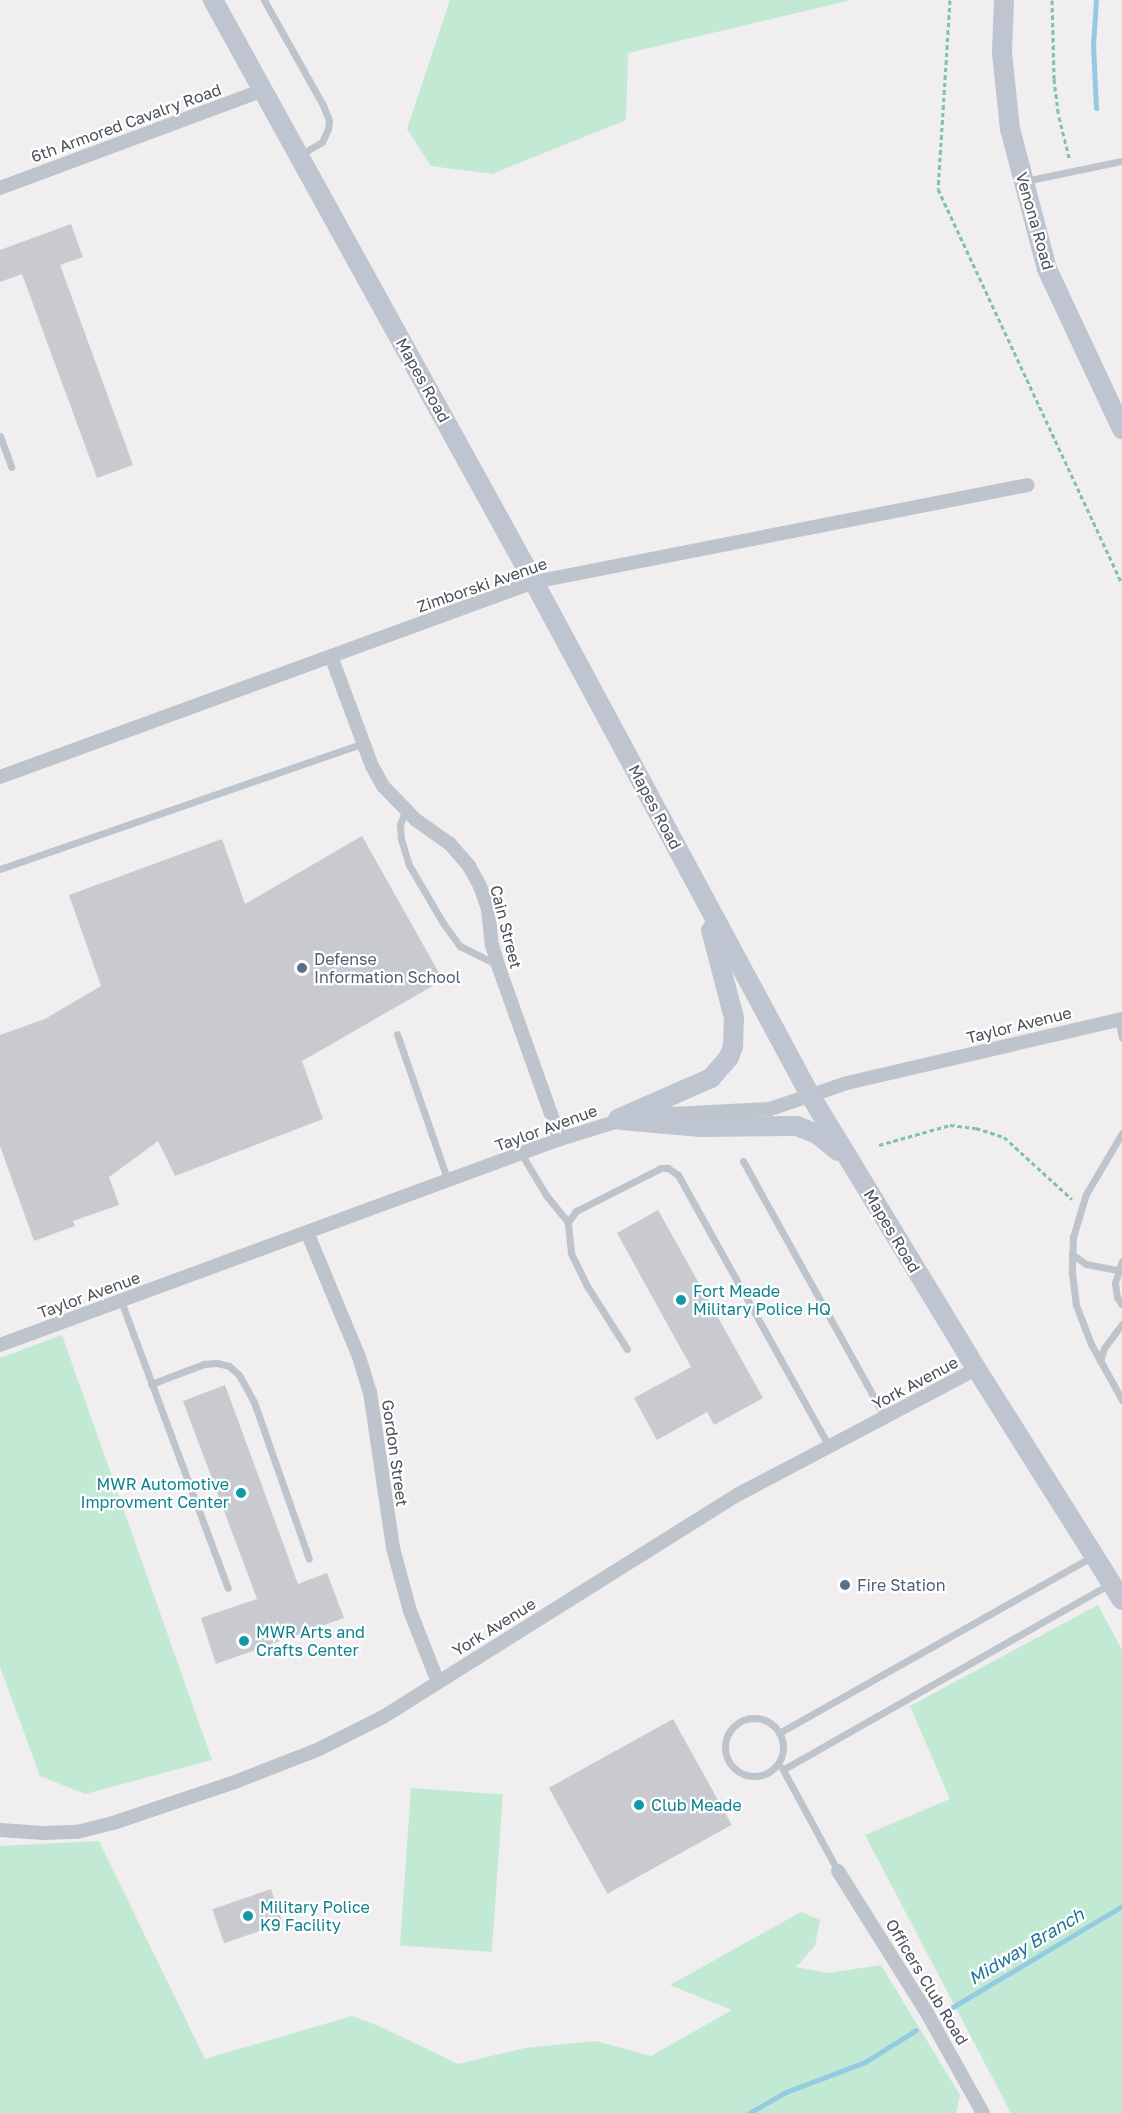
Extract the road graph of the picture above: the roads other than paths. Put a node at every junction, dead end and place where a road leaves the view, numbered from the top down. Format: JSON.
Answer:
{"nodes":[{"id":1,"x":213,"y":0,"type":"edge"},
{"id":2,"x":264,"y":0,"type":"edge"},
{"id":3,"x":1004,"y":0,"type":"edge"},
{"id":4,"x":263,"y":90,"type":"junction"},
{"id":5,"x":299,"y":155,"type":"junction"},
{"id":6,"x":1122,"y":161,"type":"edge"},
{"id":7,"x":1024,"y":181,"type":"junction"},
{"id":8,"x":0,"y":188,"type":"edge"},
{"id":9,"x":1121,"y":422,"type":"edge"},
{"id":10,"x":0,"y":436,"type":"edge"},
{"id":11,"x":11,"y":466,"type":"dead end"},
{"id":12,"x":1028,"y":485,"type":"dead end"},
{"id":13,"x":534,"y":582,"type":"junction"},
{"id":14,"x":331,"y":656,"type":"junction"},
{"id":15,"x":363,"y":743,"type":"junction"},
{"id":16,"x":0,"y":777,"type":"edge"},
{"id":17,"x":405,"y":811,"type":"junction"},
{"id":18,"x":0,"y":869,"type":"edge"},
{"id":19,"x":698,"y":887,"type":"junction"},
{"id":20,"x":498,"y":965,"type":"junction"},
{"id":21,"x":1120,"y":1019,"type":"edge"},
{"id":22,"x":397,"y":1034,"type":"dead end"},
{"id":23,"x":1122,"y":1038,"type":"edge"},
{"id":24,"x":810,"y":1095,"type":"junction"},
{"id":25,"x":618,"y":1119,"type":"junction"},
{"id":26,"x":1122,"y":1133,"type":"edge"},
{"id":27,"x":560,"y":1139,"type":"junction"},
{"id":28,"x":522,"y":1155,"type":"junction"},
{"id":29,"x":743,"y":1161,"type":"dead end"},
{"id":30,"x":850,"y":1161,"type":"junction"},
{"id":31,"x":448,"y":1181,"type":"junction"},
{"id":32,"x":568,"y":1222,"type":"junction"},
{"id":33,"x":307,"y":1232,"type":"junction"},
{"id":34,"x":1072,"y":1254,"type":"junction"},
{"id":35,"x":1122,"y":1261,"type":"edge"},
{"id":36,"x":1117,"y":1270,"type":"junction"},
{"id":37,"x":120,"y":1301,"type":"junction"},
{"id":38,"x":1122,"y":1305,"type":"edge"},
{"id":39,"x":1122,"y":1324,"type":"edge"},
{"id":40,"x":0,"y":1345,"type":"edge"},
{"id":41,"x":627,"y":1349,"type":"dead end"},
{"id":42,"x":1100,"y":1360,"type":"junction"},
{"id":43,"x":976,"y":1369,"type":"junction"},
{"id":44,"x":151,"y":1384,"type":"junction"},
{"id":45,"x":1122,"y":1400,"type":"edge"},
{"id":46,"x":885,"y":1417,"type":"junction"},
{"id":47,"x":829,"y":1446,"type":"junction"},
{"id":48,"x":1094,"y":1555,"type":"junction"},
{"id":49,"x":309,"y":1559,"type":"dead end"},
{"id":50,"x":1111,"y":1583,"type":"junction"},
{"id":51,"x":228,"y":1588,"type":"dead end"},
{"id":52,"x":1122,"y":1600,"type":"edge"},
{"id":53,"x":438,"y":1682,"type":"junction"},
{"id":54,"x":779,"y":1733,"type":"junction"},
{"id":55,"x":780,"y":1767,"type":"junction"},
{"id":56,"x":0,"y":1830,"type":"edge"},
{"id":57,"x":838,"y":1871,"type":"joint"},
{"id":58,"x":983,"y":2113,"type":"edge"}],
"edges":[{"from":1,"to":4,"type":"street","name":"Mapes Road"},
{"from":2,"to":5,"type":"lane"},
{"from":3,"to":7,"type":"street","name":"Venona Road"},
{"from":4,"to":5,"type":"street","name":"Mapes Road"},
{"from":4,"to":8,"type":"street","name":"6th Armored Cavalry Road"},
{"from":5,"to":13,"type":"street","name":"Mapes Road"},
{"from":6,"to":7,"type":"lane"},
{"from":7,"to":9,"type":"street","name":"Venona Road"},
{"from":10,"to":11,"type":"lane"},
{"from":12,"to":13,"type":"street","name":"Zimborski Avenue"},
{"from":13,"to":14,"type":"street","name":"Zimborski Avenue"},
{"from":13,"to":19,"type":"street","name":"Mapes Road"},
{"from":14,"to":15,"type":"street","name":"Cain Street"},
{"from":14,"to":16,"type":"street","name":"Zimborski Avenue"},
{"from":15,"to":17,"type":"street","name":"Cain Street"},
{"from":15,"to":18,"type":"lane"},
{"from":17,"to":20,"type":"street","name":"Cain Street"},
{"from":17,"to":20,"type":"lane"},
{"from":19,"to":24,"type":"street","name":"Mapes Road"},
{"from":19,"to":25,"type":"street"},
{"from":20,"to":27,"type":"street","name":"Cain Street"},
{"from":21,"to":23,"type":"lane"},
{"from":21,"to":24,"type":"street","name":"Taylor Avenue"},
{"from":22,"to":31,"type":"lane"},
{"from":24,"to":25,"type":"street","name":"Taylor Avenue"},
{"from":24,"to":30,"type":"street","name":"Mapes Road"},
{"from":25,"to":27,"type":"street","name":"Taylor Avenue"},
{"from":25,"to":30,"type":"street"},
{"from":26,"to":34,"type":"lane"},
{"from":27,"to":28,"type":"street","name":"Taylor Avenue"},
{"from":28,"to":31,"type":"street","name":"Taylor Avenue"},
{"from":28,"to":32,"type":"lane"},
{"from":29,"to":46,"type":"lane"},
{"from":30,"to":43,"type":"street","name":"Mapes Road"},
{"from":31,"to":33,"type":"street","name":"Taylor Avenue"},
{"from":32,"to":41,"type":"lane"},
{"from":32,"to":47,"type":"lane"},
{"from":33,"to":37,"type":"street","name":"Taylor Avenue"},
{"from":33,"to":53,"type":"street","name":"Gordon Street"},
{"from":34,"to":36,"type":"lane"},
{"from":34,"to":42,"type":"lane"},
{"from":35,"to":36,"type":"lane"},
{"from":36,"to":38,"type":"lane"},
{"from":37,"to":40,"type":"street","name":"Taylor Avenue"},
{"from":37,"to":44,"type":"lane"},
{"from":39,"to":42,"type":"lane"},
{"from":42,"to":45,"type":"lane"},
{"from":43,"to":46,"type":"street","name":"York Avenue"},
{"from":43,"to":48,"type":"street","name":"Mapes Road"},
{"from":44,"to":49,"type":"lane"},
{"from":44,"to":51,"type":"lane"},
{"from":46,"to":47,"type":"street","name":"York Avenue"},
{"from":47,"to":53,"type":"street","name":"York Avenue"},
{"from":48,"to":50,"type":"street","name":"Mapes Road"},
{"from":48,"to":54,"type":"lane"},
{"from":50,"to":52,"type":"street","name":"Mapes Road"},
{"from":50,"to":55,"type":"lane"},
{"from":53,"to":56,"type":"street","name":"York Avenue"},
{"from":54,"to":55,"type":"lane"},
{"from":54,"to":55,"type":"lane"},
{"from":55,"to":57,"type":"lane"},
{"from":57,"to":58,"type":"street","name":"Officers Club Road"}]}
